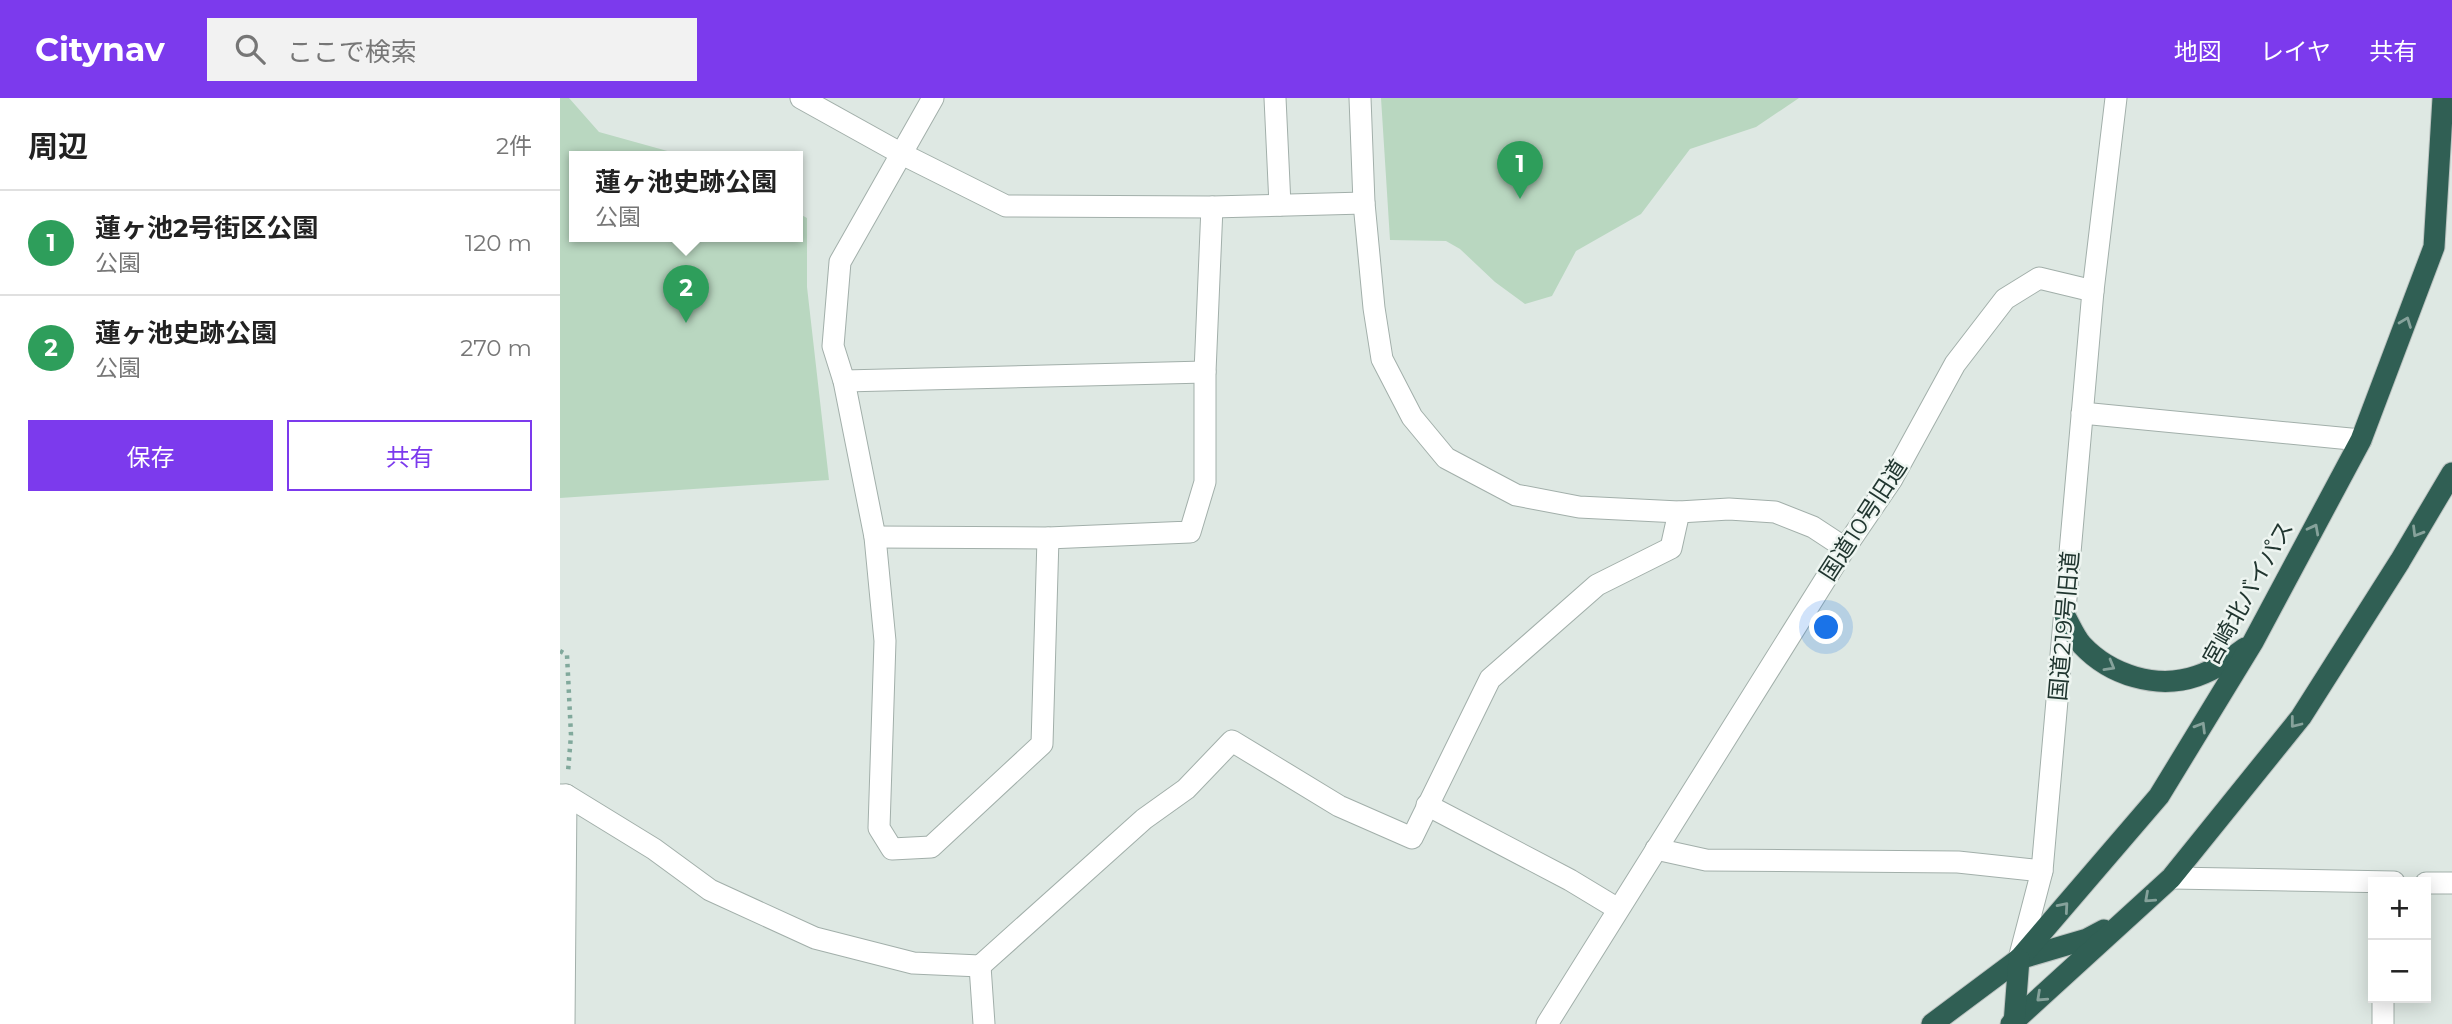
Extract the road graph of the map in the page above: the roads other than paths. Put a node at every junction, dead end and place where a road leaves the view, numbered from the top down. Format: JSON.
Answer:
{"nodes":[{"id":1,"x":801,"y":98,"type":"edge"},
{"id":2,"x":933,"y":98,"type":"edge"},
{"id":3,"x":1275,"y":98,"type":"edge"},
{"id":4,"x":1360,"y":98,"type":"edge"},
{"id":5,"x":2116,"y":98,"type":"edge"},
{"id":6,"x":2443,"y":98,"type":"edge"},
{"id":7,"x":900,"y":153,"type":"junction"},
{"id":8,"x":1364,"y":203,"type":"junction"},
{"id":9,"x":1280,"y":205,"type":"junction"},
{"id":10,"x":1212,"y":207,"type":"junction"},
{"id":11,"x":2092,"y":291,"type":"junction"},
{"id":12,"x":1205,"y":372,"type":"junction"},
{"id":13,"x":844,"y":381,"type":"junction"},
{"id":14,"x":2082,"y":413,"type":"junction"},
{"id":15,"x":2361,"y":440,"type":"junction"},
{"id":16,"x":2452,"y":473,"type":"edge"},
{"id":17,"x":1679,"y":512,"type":"junction"},
{"id":18,"x":875,"y":537,"type":"junction"},
{"id":19,"x":1048,"y":538,"type":"junction"},
{"id":20,"x":1845,"y":548,"type":"junction"},
{"id":21,"x":2065,"y":616,"type":"junction"},
{"id":22,"x":2253,"y":642,"type":"junction"},
{"id":23,"x":563,"y":794,"type":"edge"},
{"id":24,"x":1427,"y":805,"type":"junction"},
{"id":25,"x":1656,"y":849,"type":"junction"},
{"id":26,"x":2042,"y":871,"type":"junction"},
{"id":27,"x":2171,"y":878,"type":"junction"},
{"id":28,"x":2368,"y":882,"type":"edge"},
{"id":29,"x":2431,"y":883,"type":"edge"},
{"id":30,"x":2452,"y":883,"type":"edge"},
{"id":31,"x":1618,"y":909,"type":"junction"},
{"id":32,"x":2127,"y":917,"type":"junction"},
{"id":33,"x":2019,"y":959,"type":"junction"},
{"id":34,"x":980,"y":966,"type":"junction"},
{"id":35,"x":2383,"y":1003,"type":"edge"},
{"id":36,"x":2011,"y":1023,"type":"edge"},
{"id":37,"x":564,"y":1024,"type":"edge"},
{"id":38,"x":984,"y":1024,"type":"edge"},
{"id":39,"x":1547,"y":1024,"type":"edge"},
{"id":40,"x":1933,"y":1024,"type":"edge"},
{"id":41,"x":2383,"y":1024,"type":"edge"}],
"edges":[{"from":1,"to":7,"type":"street"},
{"from":2,"to":7,"type":"street"},
{"from":3,"to":9,"type":"street"},
{"from":4,"to":8,"type":"street"},
{"from":5,"to":11,"type":"street"},
{"from":15,"to":6,"type":"highway","name":"宮崎北バイパス","one_way":true},
{"from":7,"to":10,"type":"street"},
{"from":7,"to":13,"type":"street"},
{"from":8,"to":9,"type":"street"},
{"from":8,"to":17,"type":"street"},
{"from":9,"to":10,"type":"street"},
{"from":10,"to":12,"type":"street"},
{"from":11,"to":14,"type":"street","name":"国道219号旧道"},
{"from":11,"to":20,"type":"street","name":"国道10号旧道"},
{"from":12,"to":13,"type":"street"},
{"from":12,"to":19,"type":"street"},
{"from":13,"to":18,"type":"street"},
{"from":14,"to":15,"type":"street"},
{"from":14,"to":21,"type":"street","name":"国道219号旧道"},
{"from":22,"to":15,"type":"highway","name":"宮崎北バイパス","one_way":true},
{"from":16,"to":27,"type":"highway","one_way":true},
{"from":17,"to":20,"type":"street"},
{"from":17,"to":24,"type":"street"},
{"from":18,"to":19,"type":"street"},
{"from":18,"to":19,"type":"street"},
{"from":20,"to":25,"type":"street","name":"国道10号旧道"},
{"from":21,"to":22,"type":"highway","one_way":true},
{"from":21,"to":26,"type":"street","name":"国道219号旧道"},
{"from":33,"to":22,"type":"highway","name":"宮崎北バイパス","one_way":true},
{"from":23,"to":34,"type":"street"},
{"from":23,"to":37,"type":"street"},
{"from":24,"to":31,"type":"street"},
{"from":24,"to":34,"type":"street"},
{"from":25,"to":26,"type":"street"},
{"from":25,"to":31,"type":"street","name":"国道10号旧道"},
{"from":26,"to":33,"type":"street","name":"国道219号旧道"},
{"from":27,"to":28,"type":"street"},
{"from":27,"to":32,"type":"highway","one_way":true},
{"from":29,"to":30,"type":"street"},
{"from":31,"to":39,"type":"street","name":"国道10号旧道"},
{"from":32,"to":33,"type":"highway"},
{"from":32,"to":36,"type":"highway","one_way":true},
{"from":33,"to":36,"type":"highway"},
{"from":33,"to":40,"type":"highway","name":"宮崎北バイパス"},
{"from":34,"to":38,"type":"street"},
{"from":35,"to":41,"type":"street"}]}
